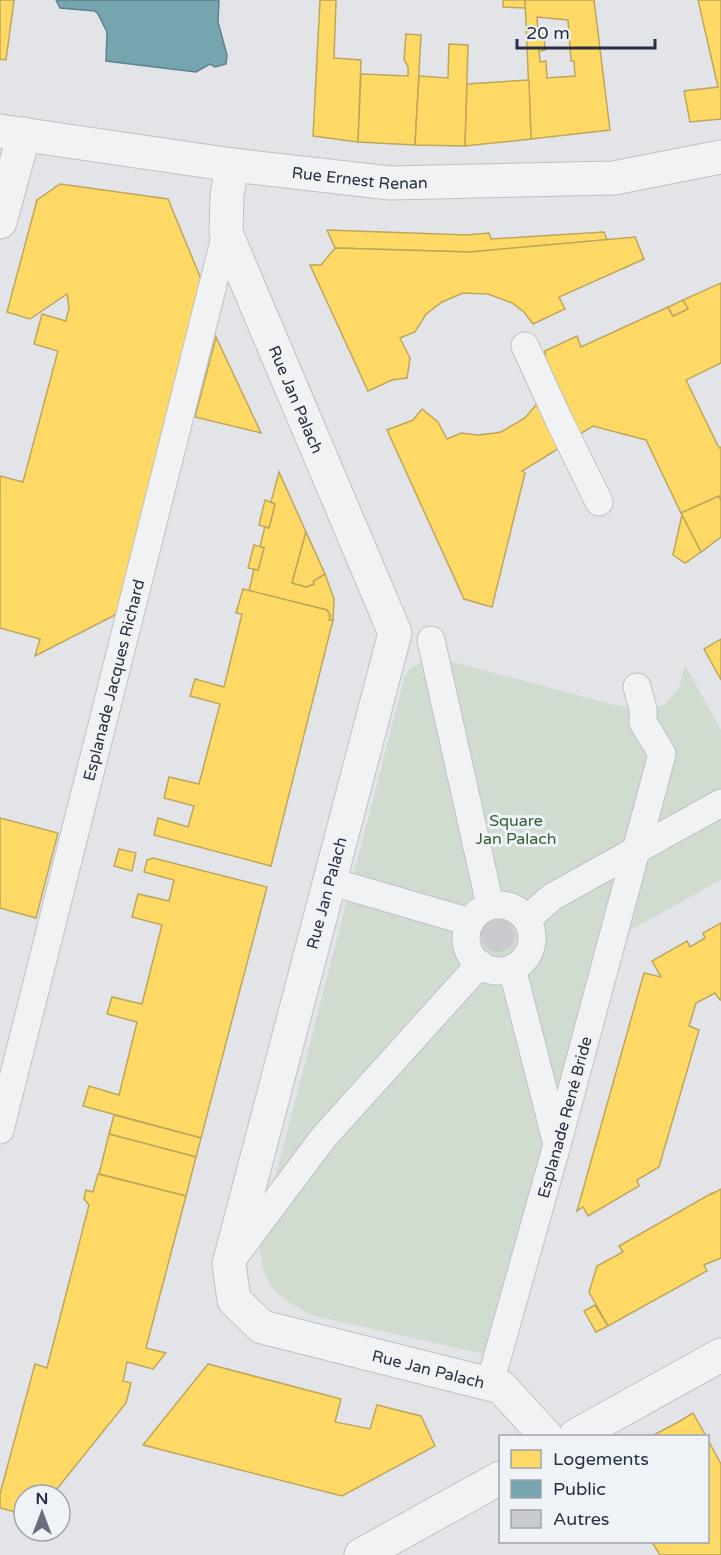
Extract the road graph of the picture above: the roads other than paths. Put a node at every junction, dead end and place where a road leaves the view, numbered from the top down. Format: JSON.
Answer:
{"nodes":[{"id":1,"x":12,"y":132,"type":"edge"},
{"id":2,"x":721,"y":157,"type":"edge"},
{"id":3,"x":232,"y":165,"type":"junction"},
{"id":4,"x":0,"y":222,"type":"edge"},
{"id":5,"x":226,"y":233,"type":"junction"},
{"id":6,"x":525,"y":346,"type":"dead end"},
{"id":7,"x":599,"y":502,"type":"dead end"},
{"id":8,"x":431,"y":640,"type":"dead end"},
{"id":9,"x":637,"y":687,"type":"dead end"},
{"id":10,"x":721,"y":803,"type":"edge"},
{"id":11,"x":636,"y":850,"type":"junction"},
{"id":12,"x":329,"y":881,"type":"junction"},
{"id":13,"x":480,"y":913,"type":"junction"},
{"id":14,"x":527,"y":919,"type":"junction"},
{"id":15,"x":480,"y":964,"type":"junction"},
{"id":16,"x":512,"y":968,"type":"junction"},
{"id":17,"x":0,"y":1130,"type":"edge"},
{"id":18,"x":557,"y":1145,"type":"junction"},
{"id":19,"x":229,"y":1264,"type":"junction"},
{"id":20,"x":721,"y":1355,"type":"edge"},
{"id":21,"x":490,"y":1383,"type":"junction"},
{"id":22,"x":544,"y":1435,"type":"edge"},
{"id":23,"x":579,"y":1435,"type":"edge"},
{"id":24,"x":499,"y":1479,"type":"edge"},
{"id":25,"x":361,"y":1555,"type":"edge"}],
"edges":[{"from":1,"to":3,"type":"street","name":"Rue Ernest Renan"},
{"from":1,"to":4,"type":"street"},
{"from":2,"to":3,"type":"street","name":"Rue Ernest Renan"},
{"from":3,"to":5,"type":"street","name":"Rue Jan Palach"},
{"from":5,"to":12,"type":"street","name":"Rue Jan Palach"},
{"from":5,"to":17,"type":"street","name":"Esplanade Jacques Richard"},
{"from":6,"to":7,"type":"street"},
{"from":8,"to":13,"type":"street"},
{"from":9,"to":11,"type":"street","name":"Esplanade René Bride"},
{"from":10,"to":11,"type":"street"},
{"from":11,"to":14,"type":"street"},
{"from":11,"to":18,"type":"street","name":"Esplanade René Bride"},
{"from":12,"to":13,"type":"street"},
{"from":12,"to":19,"type":"street","name":"Rue Jan Palach"},
{"from":13,"to":14,"type":"street"},
{"from":13,"to":15,"type":"street"},
{"from":14,"to":16,"type":"street"},
{"from":15,"to":16,"type":"street"},
{"from":15,"to":19,"type":"street"},
{"from":16,"to":18,"type":"street"},
{"from":18,"to":21,"type":"street","name":"Esplanade René Bride"},
{"from":19,"to":21,"type":"street","name":"Rue Jan Palach"},
{"from":20,"to":23,"type":"street"},
{"from":21,"to":22,"type":"street","name":"Rue Jan Palach"},
{"from":24,"to":25,"type":"street"}]}
